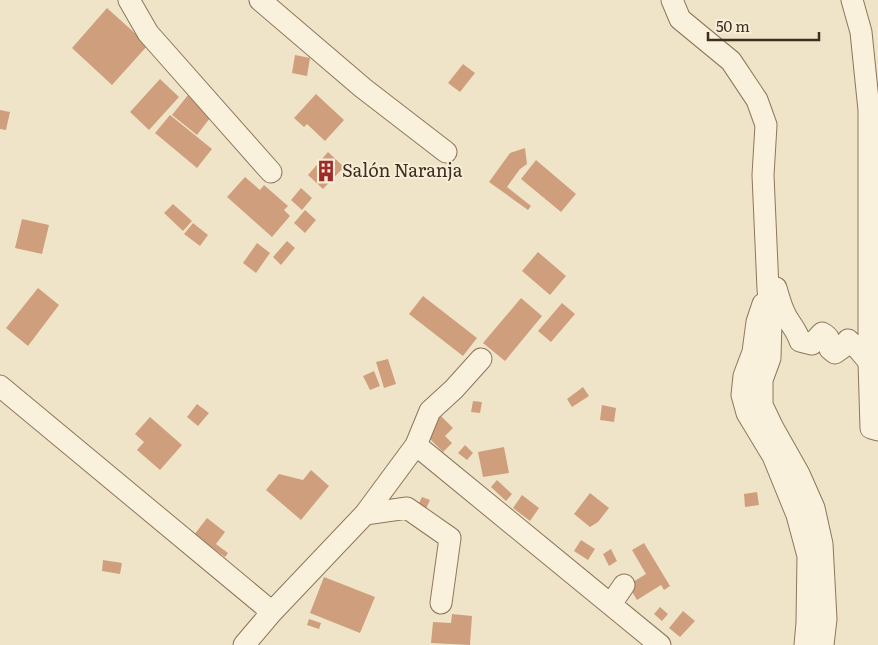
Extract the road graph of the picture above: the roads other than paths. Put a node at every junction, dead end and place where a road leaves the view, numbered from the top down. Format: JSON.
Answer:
{"nodes":[{"id":1,"x":129,"y":0,"type":"edge"},
{"id":2,"x":260,"y":0,"type":"edge"},
{"id":3,"x":672,"y":0,"type":"edge"},
{"id":4,"x":852,"y":0,"type":"edge"},
{"id":5,"x":446,"y":152,"type":"dead end"},
{"id":6,"x":272,"y":172,"type":"dead end"},
{"id":7,"x":768,"y":280,"type":"junction"},
{"id":8,"x":481,"y":359,"type":"dead end"},
{"id":9,"x":869,"y":362,"type":"junction"},
{"id":10,"x":0,"y":386,"type":"edge"},
{"id":11,"x":751,"y":394,"type":"junction"},
{"id":12,"x":878,"y":430,"type":"edge"},
{"id":13,"x":416,"y":446,"type":"junction"},
{"id":14,"x":365,"y":514,"type":"junction"},
{"id":15,"x":624,"y":585,"type":"dead end"},
{"id":16,"x":441,"y":603,"type":"dead end"},
{"id":17,"x":611,"y":604,"type":"junction"},
{"id":18,"x":272,"y":612,"type":"junction"},
{"id":19,"x":244,"y":645,"type":"edge"},
{"id":20,"x":660,"y":645,"type":"edge"},
{"id":21,"x":805,"y":645,"type":"edge"},
{"id":22,"x":823,"y":645,"type":"edge"}],
"edges":[{"from":1,"to":6,"type":"street"},
{"from":2,"to":5,"type":"street"},
{"from":3,"to":7,"type":"street"},
{"from":4,"to":9,"type":"street"},
{"from":7,"to":9,"type":"street"},
{"from":7,"to":11,"type":"street"},
{"from":8,"to":13,"type":"street"},
{"from":9,"to":12,"type":"street"},
{"from":10,"to":18,"type":"street"},
{"from":11,"to":21,"type":"street"},
{"from":11,"to":22,"type":"street"},
{"from":13,"to":14,"type":"street"},
{"from":13,"to":17,"type":"street"},
{"from":14,"to":16,"type":"street"},
{"from":14,"to":18,"type":"street"},
{"from":15,"to":17,"type":"street"},
{"from":17,"to":20,"type":"street"},
{"from":18,"to":19,"type":"street"}]}
